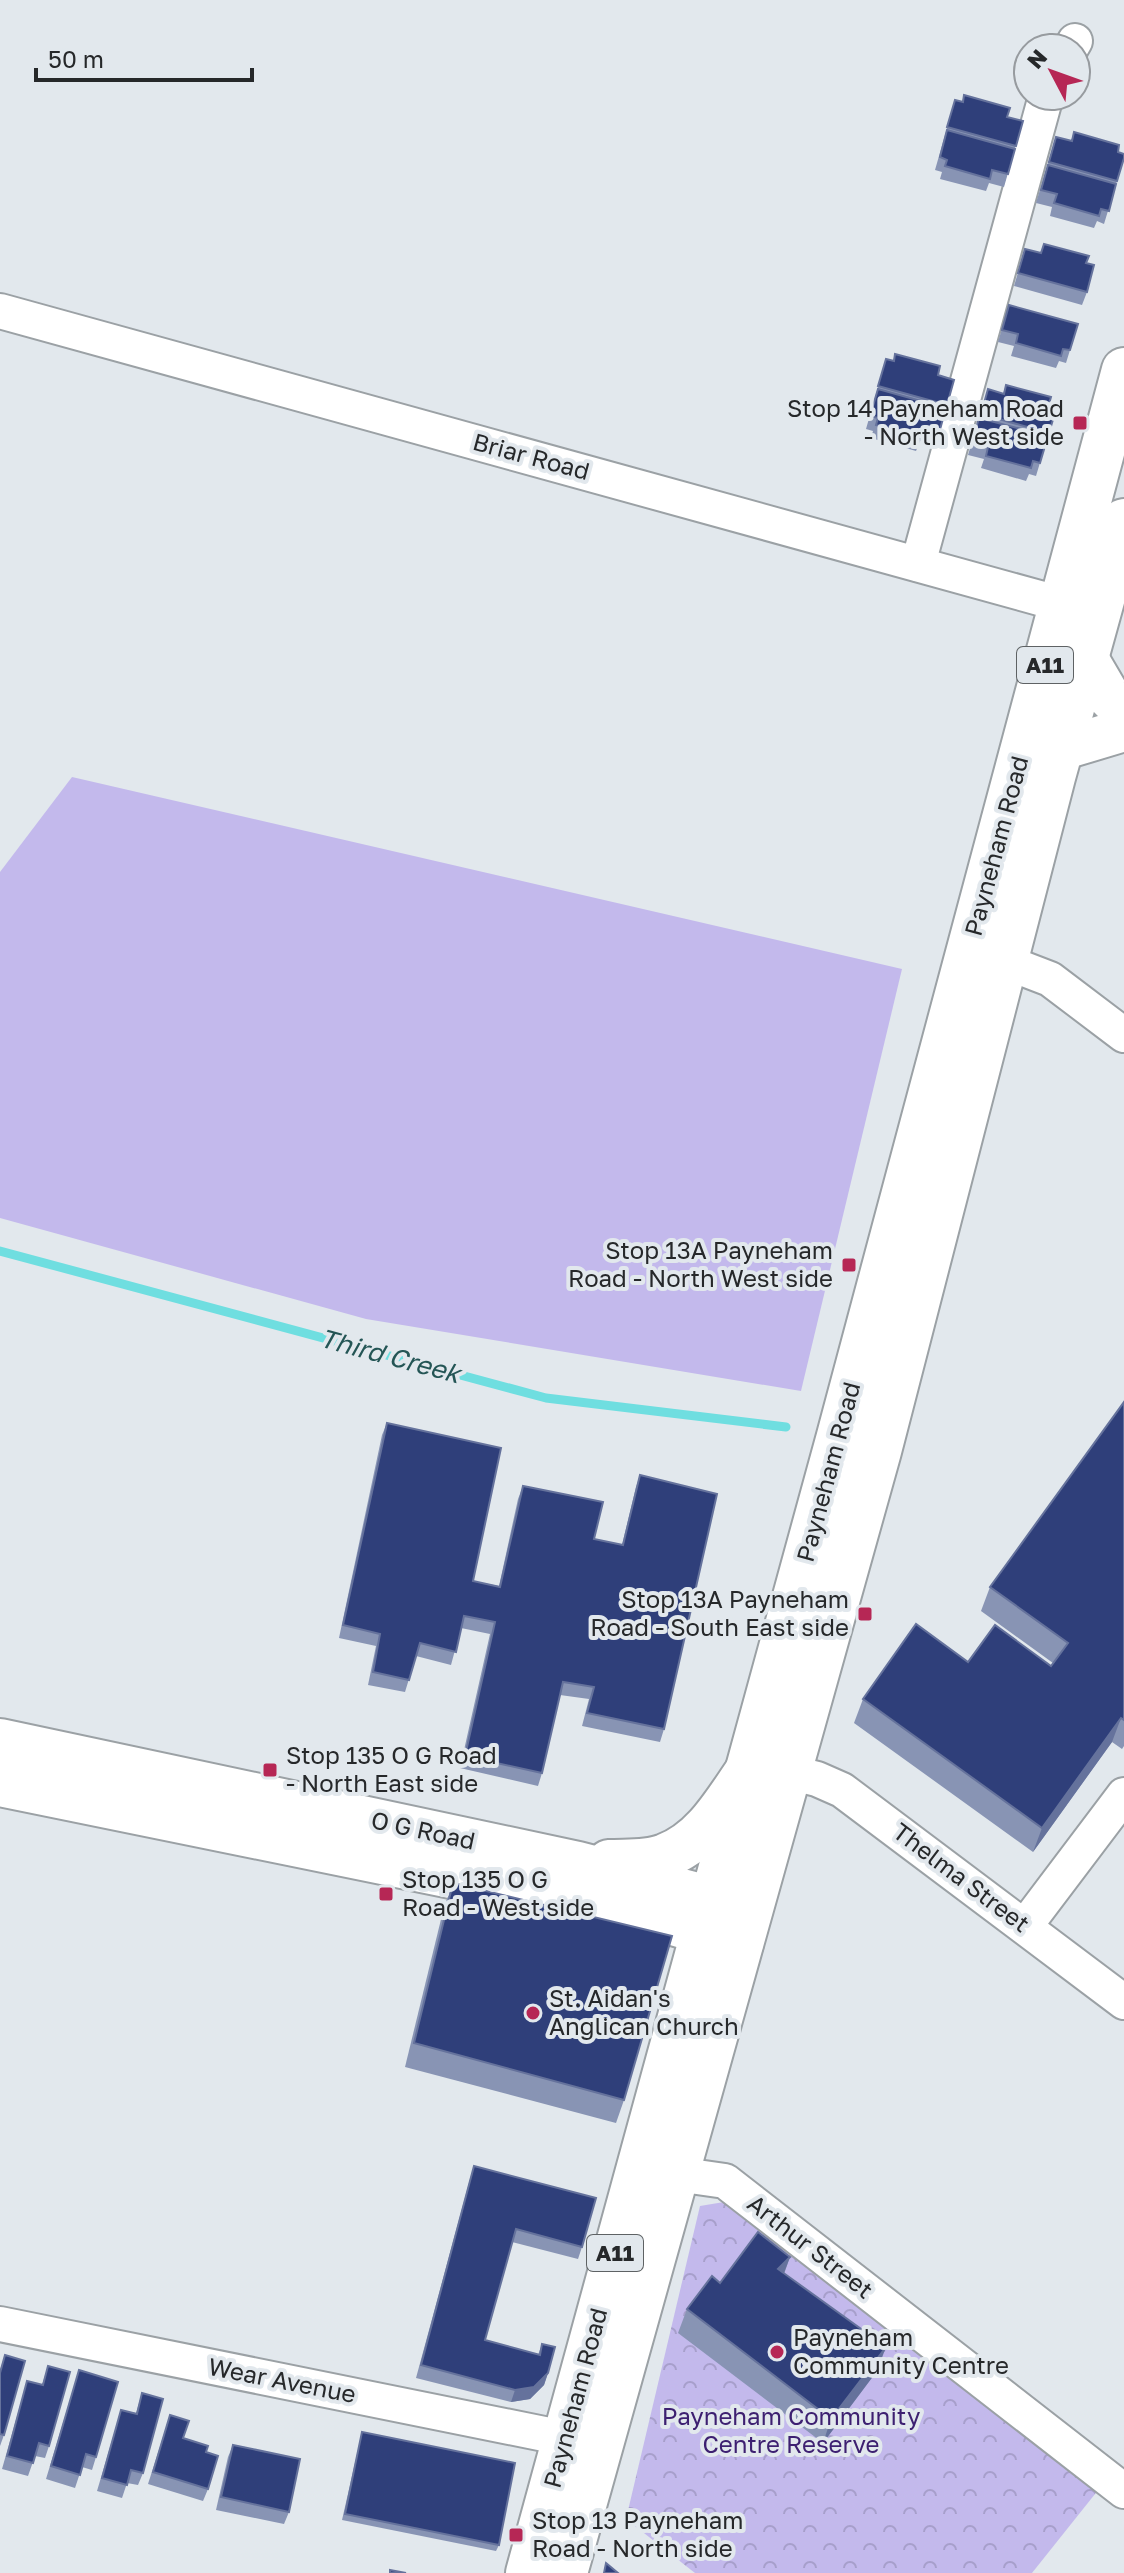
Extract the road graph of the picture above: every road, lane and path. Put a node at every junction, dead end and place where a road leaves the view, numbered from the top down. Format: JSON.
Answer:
{"nodes":[{"id":1,"x":1042,"y":112,"type":"edge"},
{"id":2,"x":0,"y":311,"type":"edge"},
{"id":3,"x":1124,"y":370,"type":"edge"},
{"id":4,"x":1124,"y":441,"type":"edge"},
{"id":5,"x":1106,"y":513,"type":"edge"},
{"id":6,"x":918,"y":564,"type":"junction"},
{"id":7,"x":1061,"y":604,"type":"junction"},
{"id":8,"x":1086,"y":659,"type":"junction"},
{"id":9,"x":1038,"y":692,"type":"junction"},
{"id":10,"x":1124,"y":711,"type":"edge"},
{"id":11,"x":1124,"y":730,"type":"edge"},
{"id":12,"x":1061,"y":749,"type":"junction"},
{"id":13,"x":1003,"y":822,"type":"junction"},
{"id":14,"x":985,"y":962,"type":"junction"},
{"id":15,"x":1124,"y":1035,"type":"edge"},
{"id":16,"x":0,"y":1741,"type":"edge"},
{"id":17,"x":769,"y":1770,"type":"junction"},
{"id":18,"x":0,"y":1784,"type":"edge"},
{"id":19,"x":1124,"y":1795,"type":"edge"},
{"id":20,"x":578,"y":1864,"type":"junction"},
{"id":21,"x":727,"y":1920,"type":"junction"},
{"id":22,"x":1025,"y":1926,"type":"junction"},
{"id":23,"x":1124,"y":2002,"type":"edge"},
{"id":24,"x":676,"y":2174,"type":"junction"},
{"id":25,"x":0,"y":2324,"type":"edge"},
{"id":26,"x":564,"y":2438,"type":"junction"},
{"id":27,"x":1124,"y":2491,"type":"edge"},
{"id":28,"x":528,"y":2573,"type":"edge"},
{"id":29,"x":565,"y":2573,"type":"edge"}],
"edges":[{"from":1,"to":6,"type":"street"},
{"from":2,"to":6,"type":"street","name":"Briar Road"},
{"from":3,"to":5,"type":"main road","name":"Payneham Road","number":"A11"},
{"from":4,"to":5,"type":"main road"},
{"from":5,"to":7,"type":"main road","name":"Payneham Road","number":"A11"},
{"from":5,"to":8,"type":"main road","name":"Payneham Road","number":"A11"},
{"from":6,"to":7,"type":"street","name":"Briar Road"},
{"from":7,"to":9,"type":"main road","name":"Payneham Road","number":"A11"},
{"from":8,"to":10,"type":"main road"},
{"from":8,"to":12,"type":"main road","name":"Payneham Road","number":"A11"},
{"from":9,"to":12,"type":"main road"},
{"from":9,"to":13,"type":"main road","name":"Payneham Road","number":"A11"},
{"from":11,"to":12,"type":"street"},
{"from":12,"to":13,"type":"main road"},
{"from":12,"to":14,"type":"main road","name":"Payneham Road","number":"A11"},
{"from":13,"to":14,"type":"main road","name":"Payneham Road","number":"A11"},
{"from":14,"to":15,"type":"street"},
{"from":14,"to":17,"type":"main road","name":"Payneham Road","number":"A11"},
{"from":16,"to":20,"type":"main road","name":"O G Road"},
{"from":17,"to":20,"type":"main road"},
{"from":17,"to":21,"type":"main road","name":"Payneham Road","number":"A11"},
{"from":17,"to":22,"type":"street","name":"Thelma Street"},
{"from":18,"to":21,"type":"main road","name":"O G Road"},
{"from":19,"to":22,"type":"street"},
{"from":20,"to":21,"type":"main road","name":"O G Road"},
{"from":21,"to":24,"type":"main road","name":"Payneham Road","number":"A11"},
{"from":21,"to":26,"type":"main road","name":"Payneham Road","number":"A11"},
{"from":22,"to":23,"type":"street","name":"Thelma Street"},
{"from":24,"to":27,"type":"street","name":"Arthur Street"},
{"from":24,"to":29,"type":"main road","name":"Payneham Road","number":"A11"},
{"from":25,"to":26,"type":"street","name":"Wear Avenue"},
{"from":26,"to":28,"type":"main road","name":"Payneham Road","number":"A11"}]}
